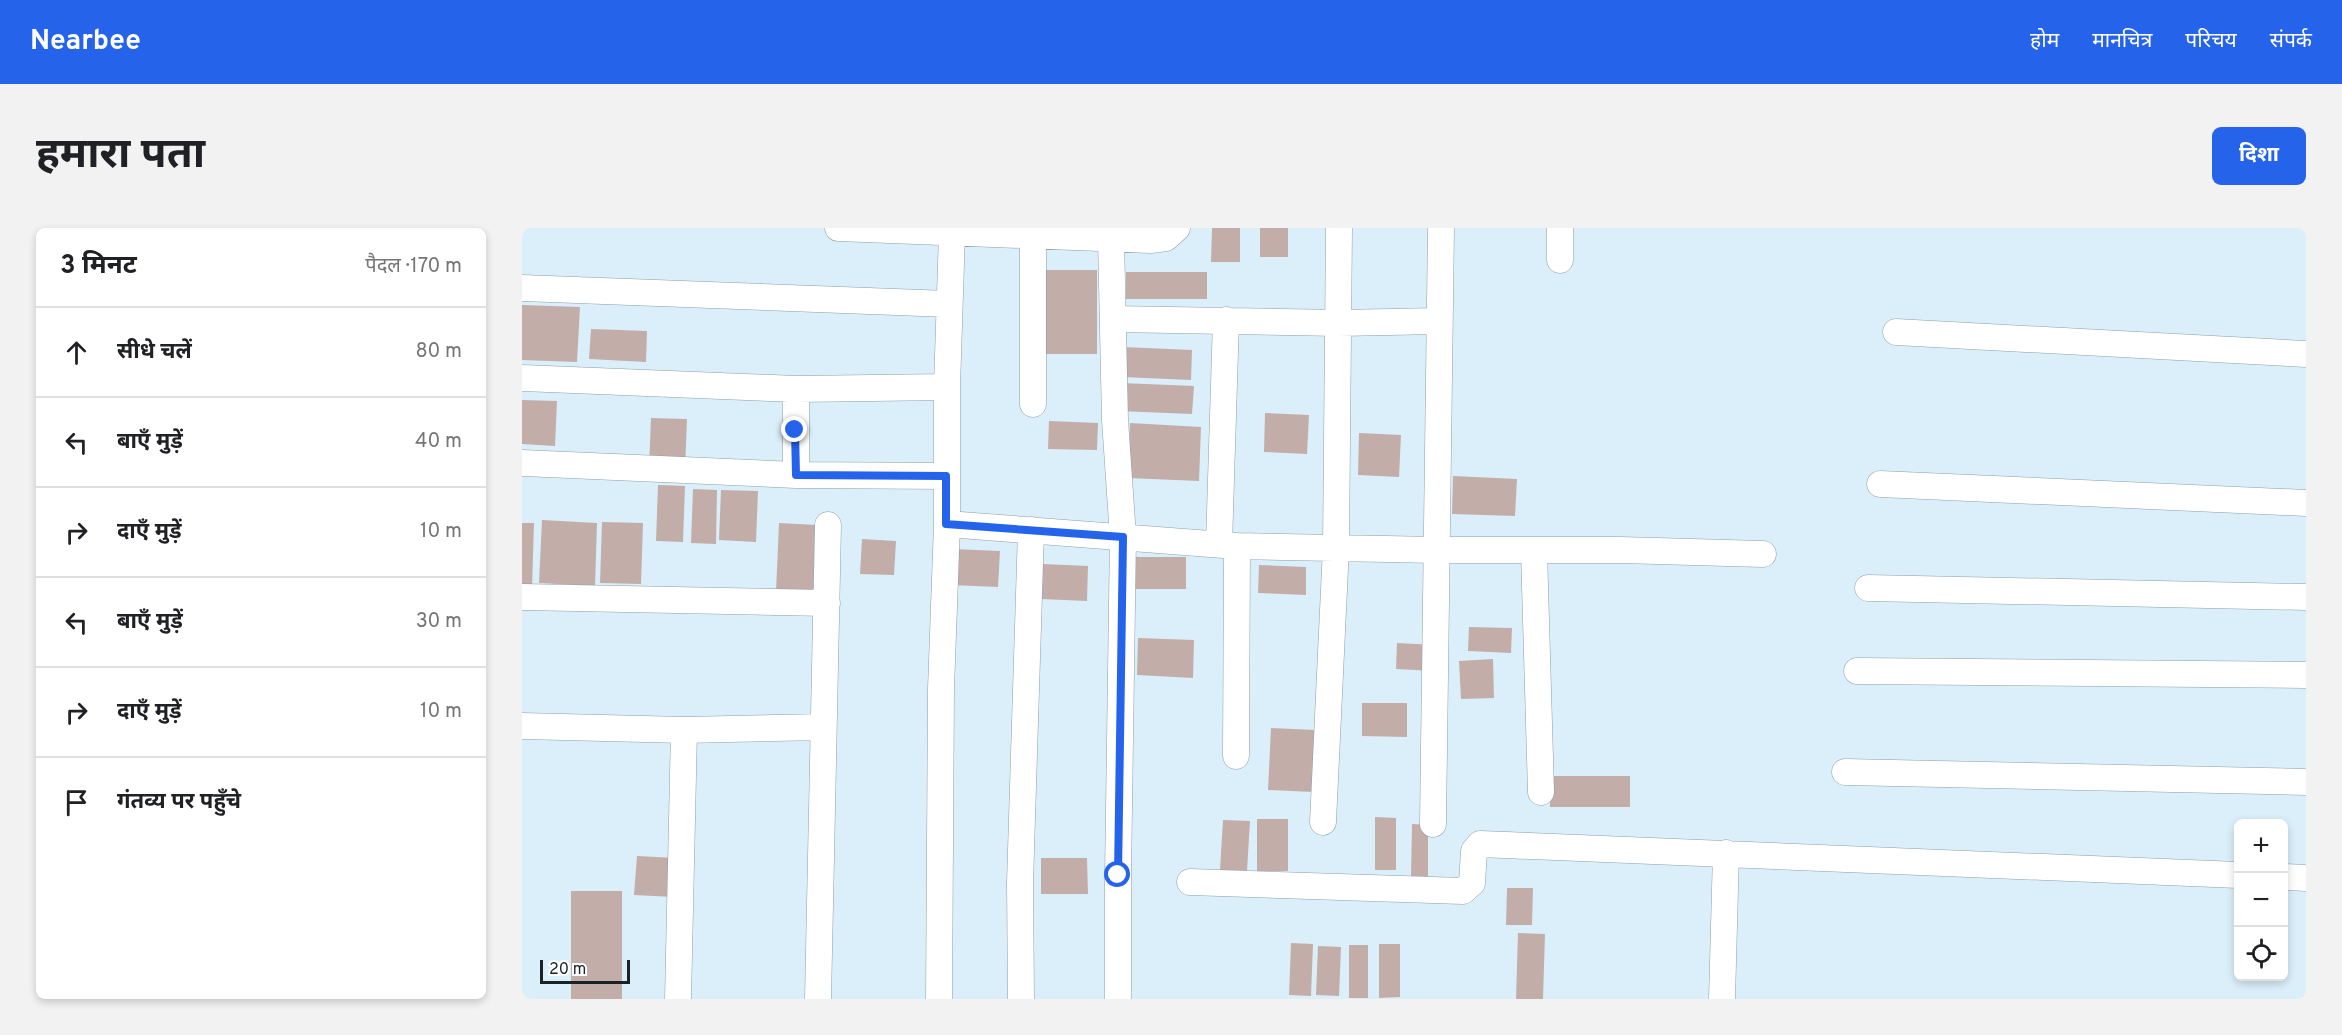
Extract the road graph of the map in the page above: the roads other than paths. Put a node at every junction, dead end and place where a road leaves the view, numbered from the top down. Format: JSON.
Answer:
{"nodes":[{"id":1,"x":838,"y":228,"type":"edge"},
{"id":2,"x":1177,"y":228,"type":"edge"},
{"id":3,"x":1339,"y":228,"type":"edge"},
{"id":4,"x":1441,"y":228,"type":"edge"},
{"id":5,"x":1560,"y":228,"type":"edge"},
{"id":6,"x":952,"y":233,"type":"junction"},
{"id":7,"x":1033,"y":237,"type":"junction"},
{"id":8,"x":1111,"y":239,"type":"junction"},
{"id":9,"x":1560,"y":260,"type":"dead end"},
{"id":10,"x":522,"y":288,"type":"edge"},
{"id":11,"x":949,"y":304,"type":"junction"},
{"id":12,"x":1113,"y":319,"type":"junction"},
{"id":13,"x":1226,"y":320,"type":"junction"},
{"id":14,"x":1438,"y":321,"type":"junction"},
{"id":15,"x":1339,"y":323,"type":"junction"},
{"id":16,"x":1896,"y":332,"type":"dead end"},
{"id":17,"x":2306,"y":354,"type":"edge"},
{"id":18,"x":522,"y":378,"type":"edge"},
{"id":19,"x":946,"y":387,"type":"junction"},
{"id":20,"x":796,"y":389,"type":"junction"},
{"id":21,"x":1033,"y":404,"type":"dead end"},
{"id":22,"x":522,"y":463,"type":"edge"},
{"id":23,"x":796,"y":475,"type":"junction"},
{"id":24,"x":946,"y":476,"type":"junction"},
{"id":25,"x":1880,"y":484,"type":"dead end"},
{"id":26,"x":2306,"y":503,"type":"edge"},
{"id":27,"x":946,"y":524,"type":"junction"},
{"id":28,"x":828,"y":525,"type":"dead end"},
{"id":29,"x":1031,"y":530,"type":"junction"},
{"id":30,"x":1123,"y":537,"type":"junction"},
{"id":31,"x":1228,"y":545,"type":"junction"},
{"id":32,"x":1336,"y":546,"type":"junction"},
{"id":33,"x":1437,"y":550,"type":"junction"},
{"id":34,"x":1534,"y":551,"type":"junction"},
{"id":35,"x":1763,"y":554,"type":"dead end"},
{"id":36,"x":1868,"y":588,"type":"dead end"},
{"id":37,"x":522,"y":597,"type":"edge"},
{"id":38,"x":2306,"y":597,"type":"edge"},
{"id":39,"x":827,"y":603,"type":"junction"},
{"id":40,"x":1857,"y":671,"type":"dead end"},
{"id":41,"x":2306,"y":675,"type":"edge"},
{"id":42,"x":522,"y":726,"type":"edge"},
{"id":43,"x":823,"y":727,"type":"junction"},
{"id":44,"x":684,"y":730,"type":"junction"},
{"id":45,"x":1236,"y":756,"type":"dead end"},
{"id":46,"x":1845,"y":772,"type":"dead end"},
{"id":47,"x":2306,"y":782,"type":"edge"},
{"id":48,"x":1541,"y":792,"type":"dead end"},
{"id":49,"x":1323,"y":822,"type":"dead end"},
{"id":50,"x":1433,"y":824,"type":"dead end"},
{"id":51,"x":1726,"y":853,"type":"junction"},
{"id":52,"x":2234,"y":875,"type":"edge"},
{"id":53,"x":2288,"y":877,"type":"edge"},
{"id":54,"x":2306,"y":878,"type":"edge"},
{"id":55,"x":1190,"y":882,"type":"dead end"},
{"id":56,"x":678,"y":999,"type":"edge"},
{"id":57,"x":818,"y":999,"type":"edge"},
{"id":58,"x":939,"y":999,"type":"edge"},
{"id":59,"x":1021,"y":999,"type":"edge"},
{"id":60,"x":1118,"y":999,"type":"edge"},
{"id":61,"x":1722,"y":999,"type":"edge"}],
"edges":[{"from":1,"to":6,"type":"street"},
{"from":2,"to":8,"type":"street"},
{"from":3,"to":15,"type":"street"},
{"from":4,"to":14,"type":"street"},
{"from":5,"to":9,"type":"street"},
{"from":6,"to":7,"type":"street"},
{"from":6,"to":11,"type":"street"},
{"from":7,"to":8,"type":"street"},
{"from":7,"to":21,"type":"street"},
{"from":8,"to":12,"type":"street"},
{"from":10,"to":11,"type":"street"},
{"from":11,"to":19,"type":"street"},
{"from":12,"to":13,"type":"street"},
{"from":12,"to":30,"type":"street"},
{"from":13,"to":15,"type":"street"},
{"from":13,"to":31,"type":"street"},
{"from":14,"to":15,"type":"street"},
{"from":14,"to":33,"type":"street"},
{"from":15,"to":32,"type":"street"},
{"from":16,"to":17,"type":"street"},
{"from":18,"to":20,"type":"street"},
{"from":19,"to":20,"type":"street"},
{"from":19,"to":24,"type":"street"},
{"from":20,"to":23,"type":"street"},
{"from":22,"to":23,"type":"street"},
{"from":23,"to":24,"type":"street"},
{"from":24,"to":27,"type":"street"},
{"from":25,"to":26,"type":"street"},
{"from":27,"to":29,"type":"street"},
{"from":27,"to":58,"type":"street"},
{"from":28,"to":39,"type":"street"},
{"from":29,"to":30,"type":"street"},
{"from":29,"to":59,"type":"street"},
{"from":30,"to":31,"type":"street"},
{"from":30,"to":60,"type":"street"},
{"from":31,"to":32,"type":"street"},
{"from":31,"to":45,"type":"street"},
{"from":32,"to":33,"type":"street"},
{"from":32,"to":49,"type":"street"},
{"from":33,"to":34,"type":"street"},
{"from":33,"to":50,"type":"street"},
{"from":34,"to":35,"type":"street"},
{"from":34,"to":48,"type":"street"},
{"from":36,"to":38,"type":"street"},
{"from":37,"to":39,"type":"street"},
{"from":39,"to":43,"type":"street"},
{"from":40,"to":41,"type":"street"},
{"from":42,"to":44,"type":"street"},
{"from":43,"to":44,"type":"street"},
{"from":43,"to":57,"type":"street"},
{"from":44,"to":56,"type":"street"},
{"from":46,"to":47,"type":"street"},
{"from":51,"to":52,"type":"street"},
{"from":51,"to":55,"type":"street"},
{"from":51,"to":61,"type":"street"},
{"from":53,"to":54,"type":"street"}]}
